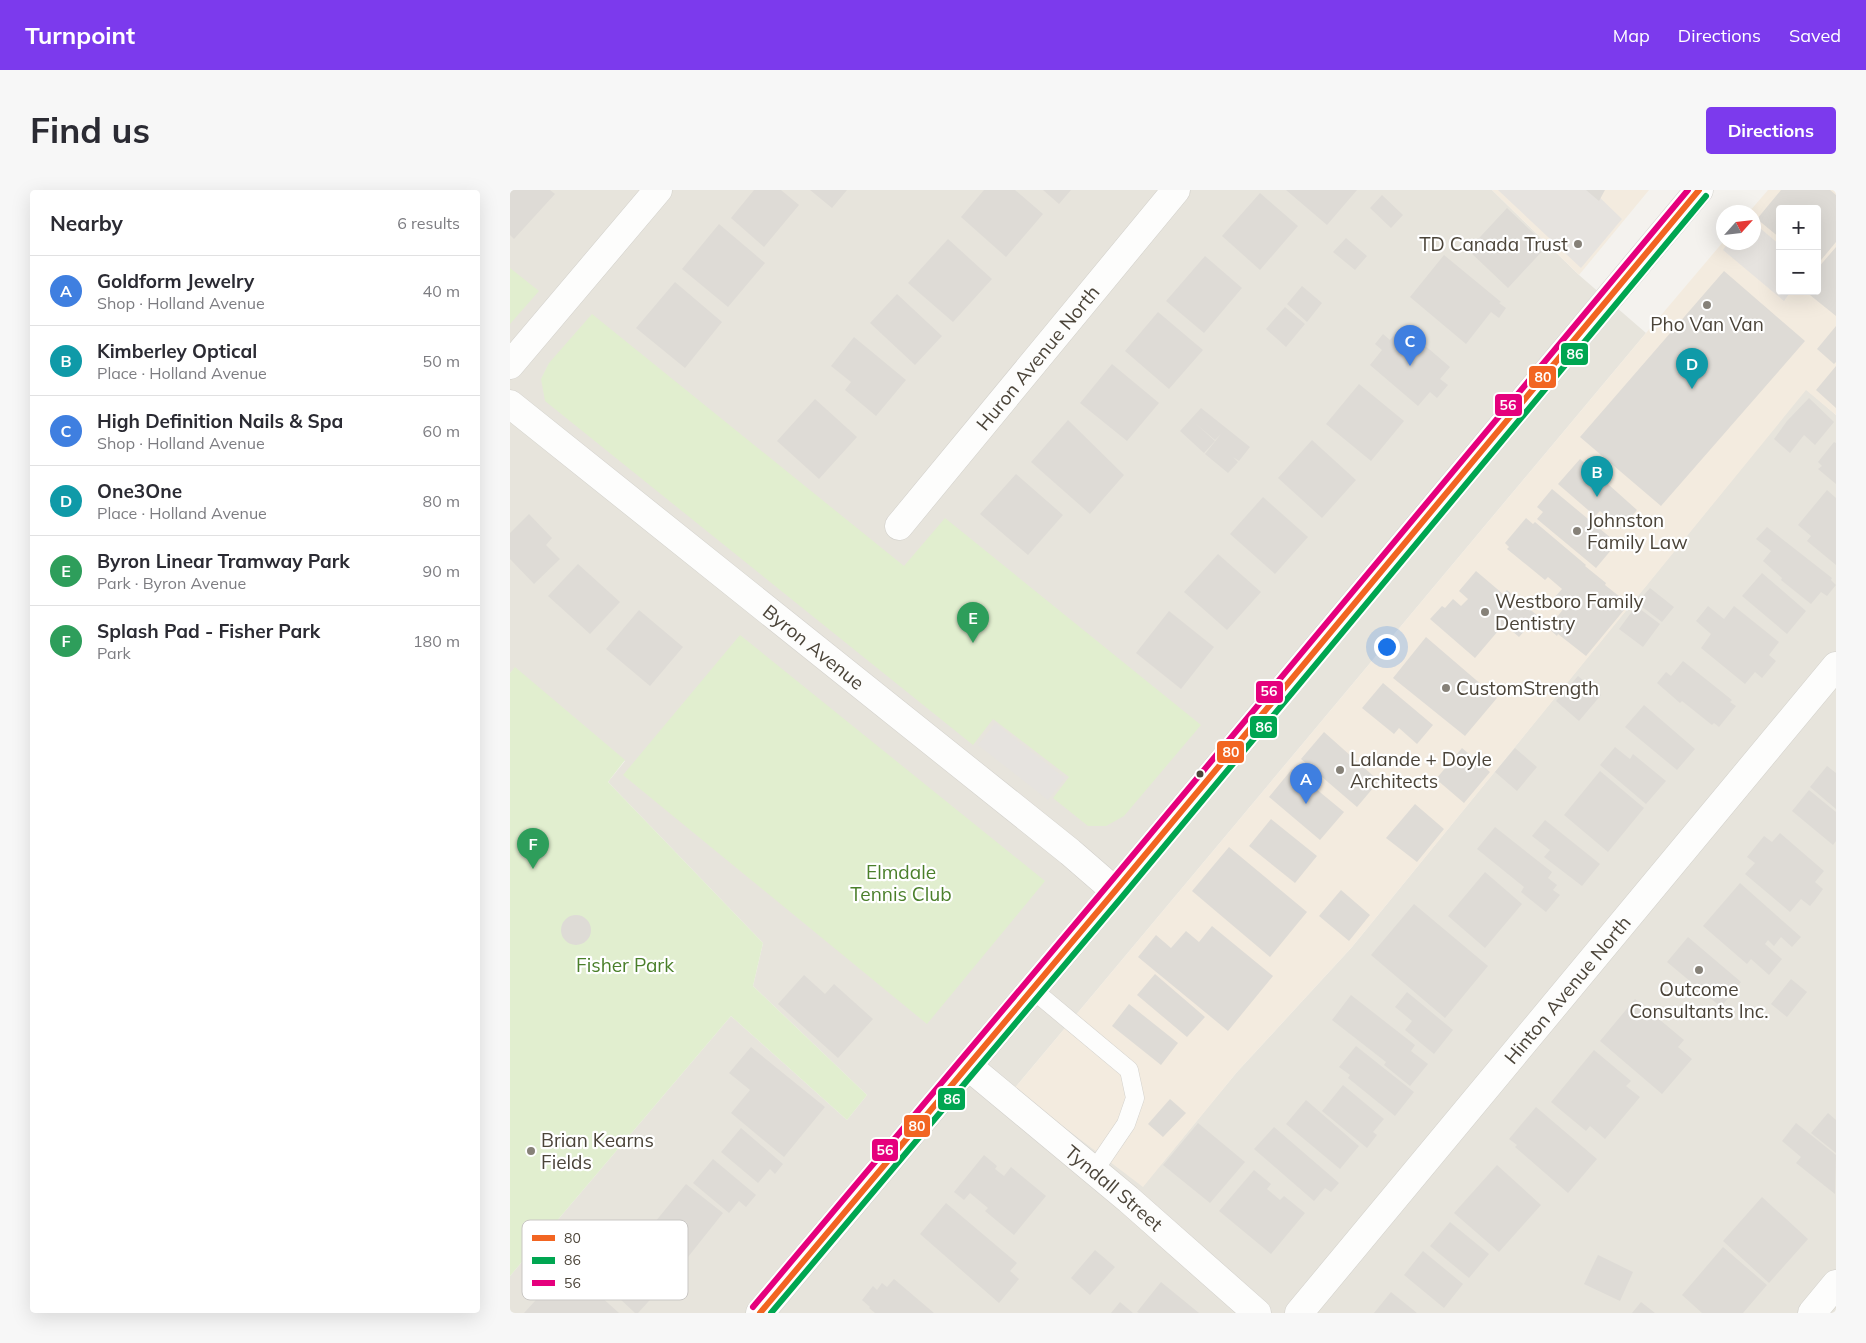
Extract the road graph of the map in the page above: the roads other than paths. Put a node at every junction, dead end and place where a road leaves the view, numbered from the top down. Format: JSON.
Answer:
{"nodes":[{"id":1,"x":658,"y":190,"type":"edge"},
{"id":2,"x":1176,"y":190,"type":"edge"},
{"id":3,"x":1699,"y":190,"type":"edge"},
{"id":4,"x":510,"y":365,"type":"edge"},
{"id":5,"x":510,"y":404,"type":"edge"},
{"id":6,"x":899,"y":526,"type":"dead end"},
{"id":7,"x":1836,"y":666,"type":"edge"},
{"id":8,"x":1115,"y":891,"type":"junction"},
{"id":9,"x":1032,"y":989,"type":"junction"},
{"id":10,"x":968,"y":1066,"type":"junction"},
{"id":11,"x":1094,"y":1171,"type":"junction"},
{"id":12,"x":1836,"y":1284,"type":"edge"},
{"id":13,"x":760,"y":1313,"type":"edge"},
{"id":14,"x":1257,"y":1313,"type":"edge"},
{"id":15,"x":1299,"y":1313,"type":"edge"},
{"id":16,"x":1812,"y":1313,"type":"edge"}],
"edges":[{"from":1,"to":4,"type":"street"},
{"from":2,"to":6,"type":"street","name":"Huron Avenue North"},
{"from":3,"to":8,"type":"street"},
{"from":5,"to":8,"type":"street","name":"Byron Avenue"},
{"from":7,"to":15,"type":"street","name":"Hinton Avenue North"},
{"from":8,"to":9,"type":"street"},
{"from":9,"to":10,"type":"street"},
{"from":9,"to":11,"type":"lane"},
{"from":10,"to":11,"type":"street","name":"Tyndall Street"},
{"from":10,"to":13,"type":"street"},
{"from":11,"to":14,"type":"street","name":"Tyndall Street"},
{"from":12,"to":16,"type":"street"}]}
